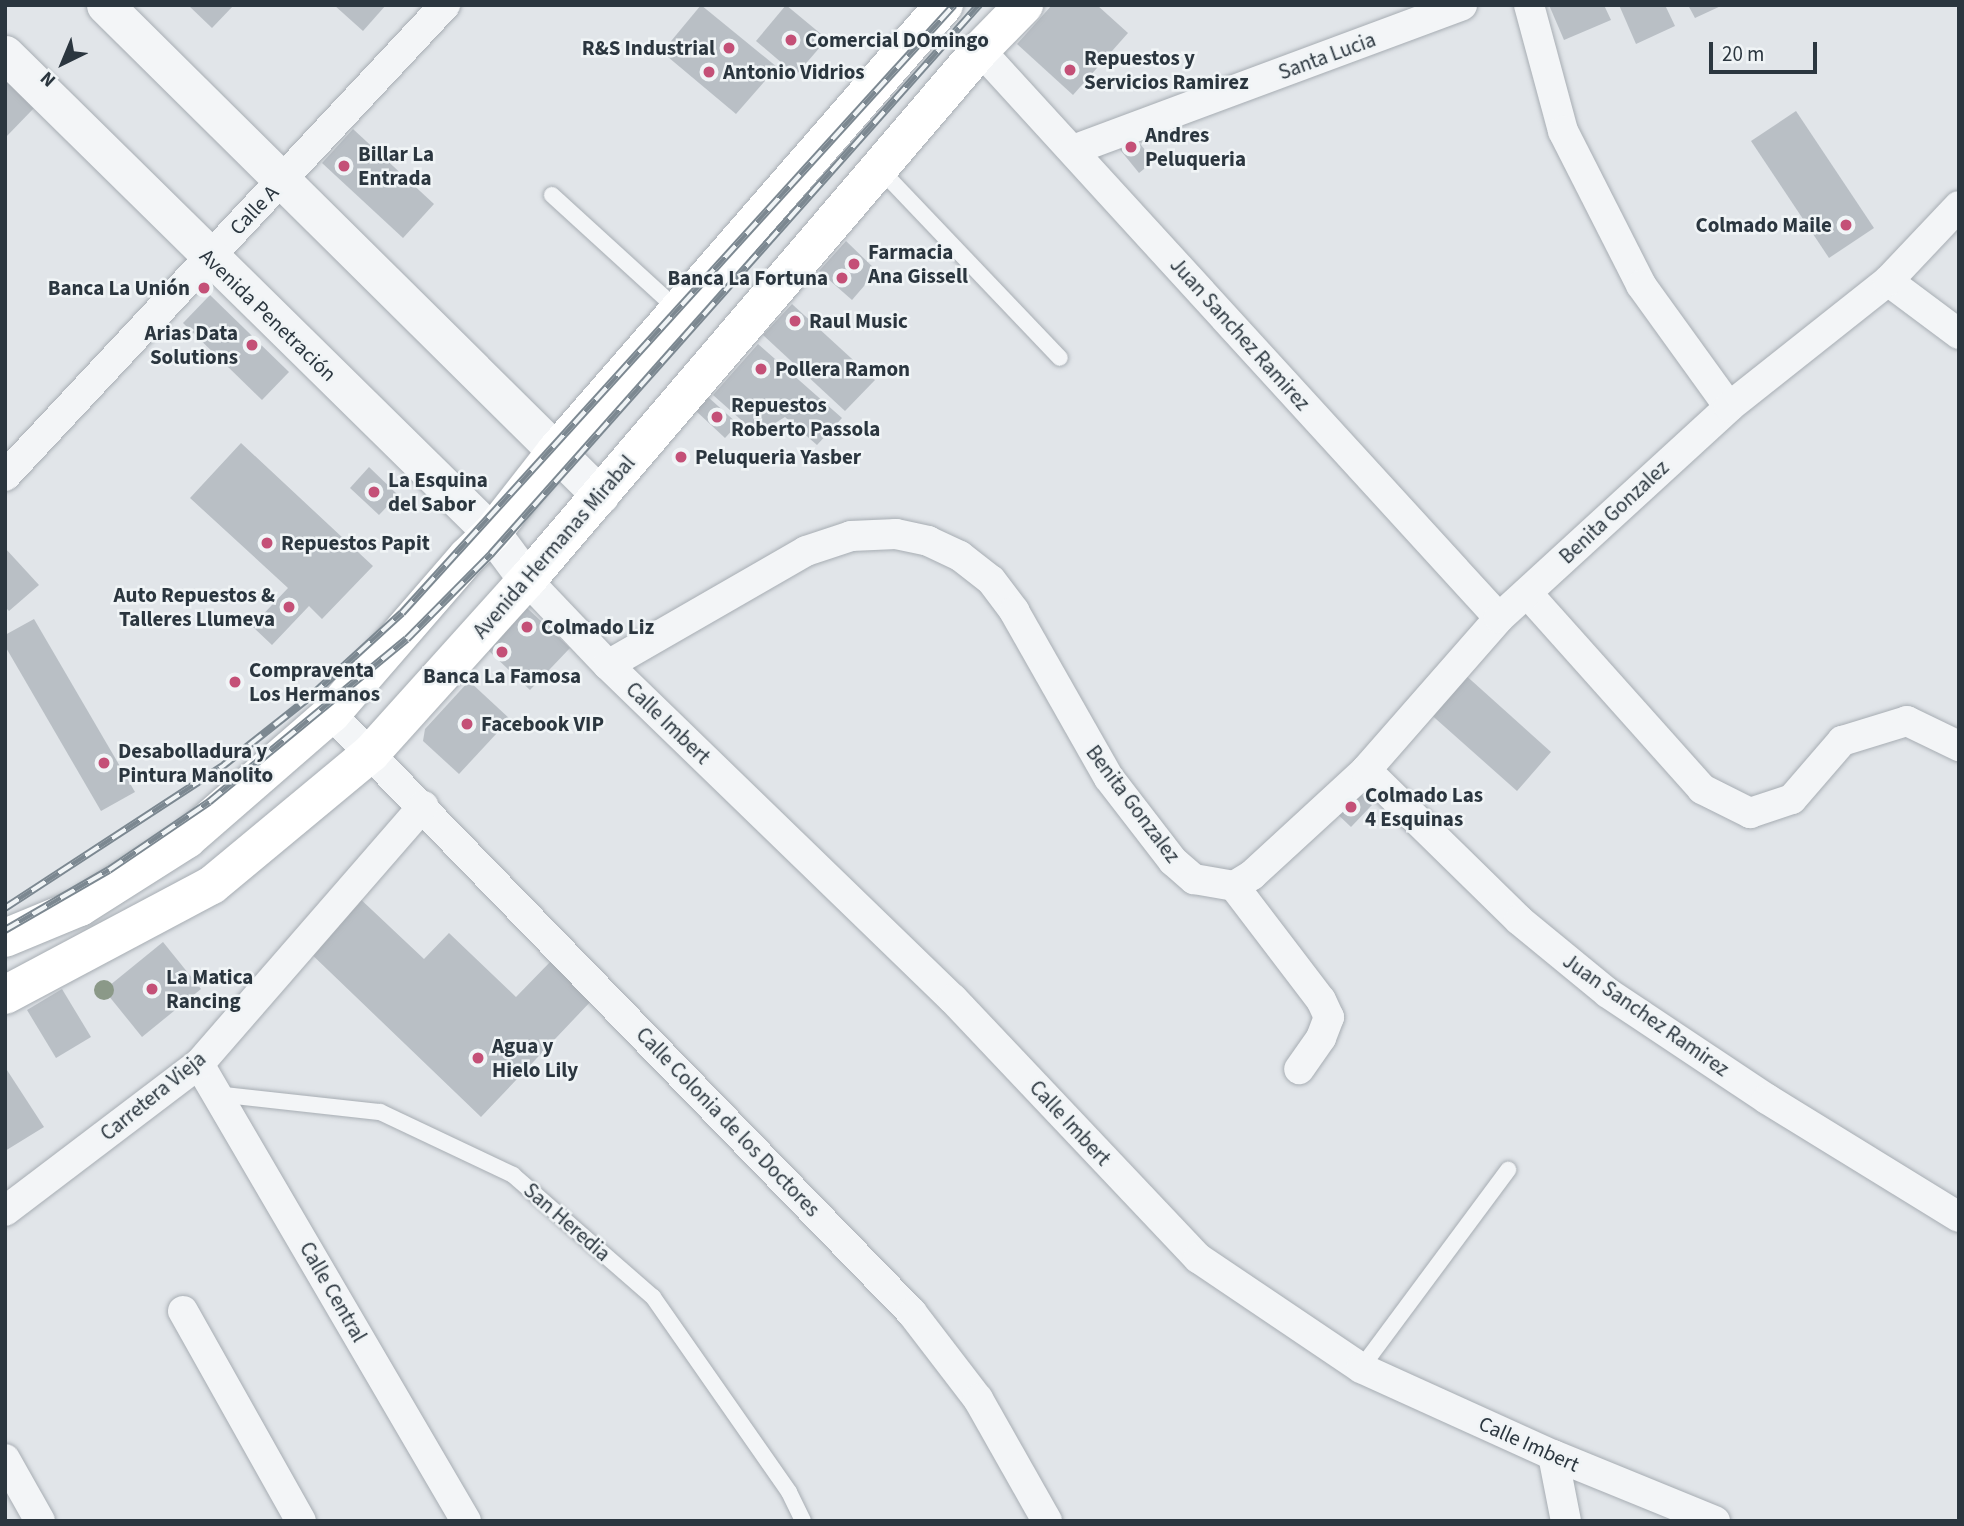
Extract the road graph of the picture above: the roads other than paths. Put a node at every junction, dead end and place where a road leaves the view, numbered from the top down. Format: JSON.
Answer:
{"nodes":[{"id":1,"x":105,"y":5,"type":"edge"},
{"id":2,"x":444,"y":5,"type":"edge"},
{"id":3,"x":944,"y":5,"type":"edge"},
{"id":4,"x":1024,"y":5,"type":"edge"},
{"id":5,"x":1462,"y":5,"type":"edge"},
{"id":6,"x":1529,"y":5,"type":"edge"},
{"id":7,"x":980,"y":50,"type":"junction"},
{"id":8,"x":5,"y":54,"type":"edge"},
{"id":9,"x":1073,"y":150,"type":"junction"},
{"id":10,"x":879,"y":168,"type":"junction"},
{"id":11,"x":282,"y":181,"type":"junction"},
{"id":12,"x":552,"y":194,"type":"dead end"},
{"id":13,"x":1959,"y":206,"type":"edge"},
{"id":14,"x":209,"y":257,"type":"junction"},
{"id":15,"x":1888,"y":281,"type":"junction"},
{"id":16,"x":678,"y":310,"type":"junction"},
{"id":17,"x":1959,"y":334,"type":"edge"},
{"id":18,"x":1060,"y":358,"type":"dead end"},
{"id":19,"x":1729,"y":407,"type":"junction"},
{"id":20,"x":556,"y":451,"type":"junction"},
{"id":21,"x":5,"y":476,"type":"edge"},
{"id":22,"x":600,"y":495,"type":"junction"},
{"id":23,"x":492,"y":533,"type":"junction"},
{"id":24,"x":527,"y":580,"type":"junction"},
{"id":25,"x":1527,"y":593,"type":"junction"},
{"id":26,"x":1499,"y":618,"type":"junction"},
{"id":27,"x":608,"y":665,"type":"junction"},
{"id":28,"x":331,"y":713,"type":"junction"},
{"id":29,"x":1959,"y":746,"type":"edge"},
{"id":30,"x":371,"y":753,"type":"junction"},
{"id":31,"x":1366,"y":770,"type":"junction"},
{"id":32,"x":423,"y":806,"type":"junction"},
{"id":33,"x":1234,"y":886,"type":"junction"},
{"id":34,"x":5,"y":938,"type":"edge"},
{"id":35,"x":5,"y":995,"type":"edge"},
{"id":36,"x":199,"y":1064,"type":"junction"},
{"id":37,"x":1299,"y":1069,"type":"dead end"},
{"id":38,"x":216,"y":1094,"type":"junction"},
{"id":39,"x":1508,"y":1170,"type":"dead end"},
{"id":40,"x":5,"y":1211,"type":"edge"},
{"id":41,"x":1959,"y":1217,"type":"edge"},
{"id":42,"x":183,"y":1311,"type":"dead end"},
{"id":43,"x":1362,"y":1368,"type":"junction"},
{"id":44,"x":1553,"y":1455,"type":"junction"},
{"id":45,"x":5,"y":1459,"type":"edge"},
{"id":46,"x":40,"y":1521,"type":"edge"},
{"id":47,"x":301,"y":1521,"type":"edge"},
{"id":48,"x":466,"y":1521,"type":"edge"},
{"id":49,"x":803,"y":1521,"type":"edge"},
{"id":50,"x":1047,"y":1521,"type":"edge"},
{"id":51,"x":1566,"y":1521,"type":"edge"},
{"id":52,"x":1715,"y":1521,"type":"edge"}],
"edges":[{"from":1,"to":11,"type":"street"},
{"from":2,"to":11,"type":"street","name":"Calle A"},
{"from":3,"to":16,"type":"main road"},
{"from":4,"to":7,"type":"main road","name":"Avenida Hermanas Mirabal"},
{"from":5,"to":9,"type":"street","name":"Santa Lucia"},
{"from":6,"to":19,"type":"street"},
{"from":7,"to":9,"type":"street","name":"Juan Sanchez Ramirez"},
{"from":7,"to":10,"type":"main road","name":"Avenida Hermanas Mirabal"},
{"from":8,"to":14,"type":"street","name":"Avenida Penetración"},
{"from":9,"to":26,"type":"street","name":"Juan Sanchez Ramirez"},
{"from":10,"to":18,"type":"lane"},
{"from":10,"to":22,"type":"main road","name":"Avenida Hermanas Mirabal"},
{"from":11,"to":14,"type":"street","name":"Calle A"},
{"from":11,"to":20,"type":"street"},
{"from":12,"to":16,"type":"lane"},
{"from":13,"to":15,"type":"street","name":"Benita Gonzalez"},
{"from":14,"to":21,"type":"street","name":"Calle A"},
{"from":14,"to":23,"type":"street","name":"Avenida Penetración"},
{"from":15,"to":17,"type":"street"},
{"from":15,"to":19,"type":"street","name":"Benita Gonzalez"},
{"from":16,"to":20,"type":"main road"},
{"from":19,"to":25,"type":"street","name":"Benita Gonzalez"},
{"from":20,"to":22,"type":"street"},
{"from":20,"to":23,"type":"main road"},
{"from":22,"to":24,"type":"main road","name":"Avenida Hermanas Mirabal"},
{"from":23,"to":24,"type":"street","name":"Avenida Penetración"},
{"from":23,"to":28,"type":"main road"},
{"from":24,"to":27,"type":"street","name":"Calle Imbert"},
{"from":24,"to":30,"type":"main road","name":"Avenida Hermanas Mirabal"},
{"from":25,"to":26,"type":"street","name":"Benita Gonzalez"},
{"from":25,"to":29,"type":"street"},
{"from":26,"to":31,"type":"street","name":"Benita Gonzalez"},
{"from":27,"to":33,"type":"street","name":"Benita Gonzalez"},
{"from":27,"to":43,"type":"street","name":"Calle Imbert"},
{"from":28,"to":30,"type":"street","name":"Calle Colonia de los Doctores"},
{"from":28,"to":34,"type":"main road"},
{"from":30,"to":32,"type":"street","name":"Calle Colonia de los Doctores"},
{"from":30,"to":35,"type":"main road","name":"Avenida Hermanas Mirabal"},
{"from":31,"to":33,"type":"street","name":"Benita Gonzalez"},
{"from":31,"to":41,"type":"street","name":"Juan Sanchez Ramirez"},
{"from":32,"to":36,"type":"street","name":"Carretera Vieja"},
{"from":32,"to":50,"type":"street","name":"Calle Colonia de los Doctores"},
{"from":33,"to":37,"type":"street"},
{"from":36,"to":38,"type":"street","name":"Calle Central"},
{"from":36,"to":40,"type":"street","name":"Carretera Vieja"},
{"from":38,"to":48,"type":"street","name":"Calle Central"},
{"from":38,"to":49,"type":"lane","name":"San Heredia"},
{"from":39,"to":43,"type":"lane"},
{"from":42,"to":47,"type":"street"},
{"from":43,"to":44,"type":"street","name":"Calle Imbert"},
{"from":44,"to":51,"type":"street"},
{"from":44,"to":52,"type":"street","name":"Calle Imbert"},
{"from":45,"to":46,"type":"street"}]}
